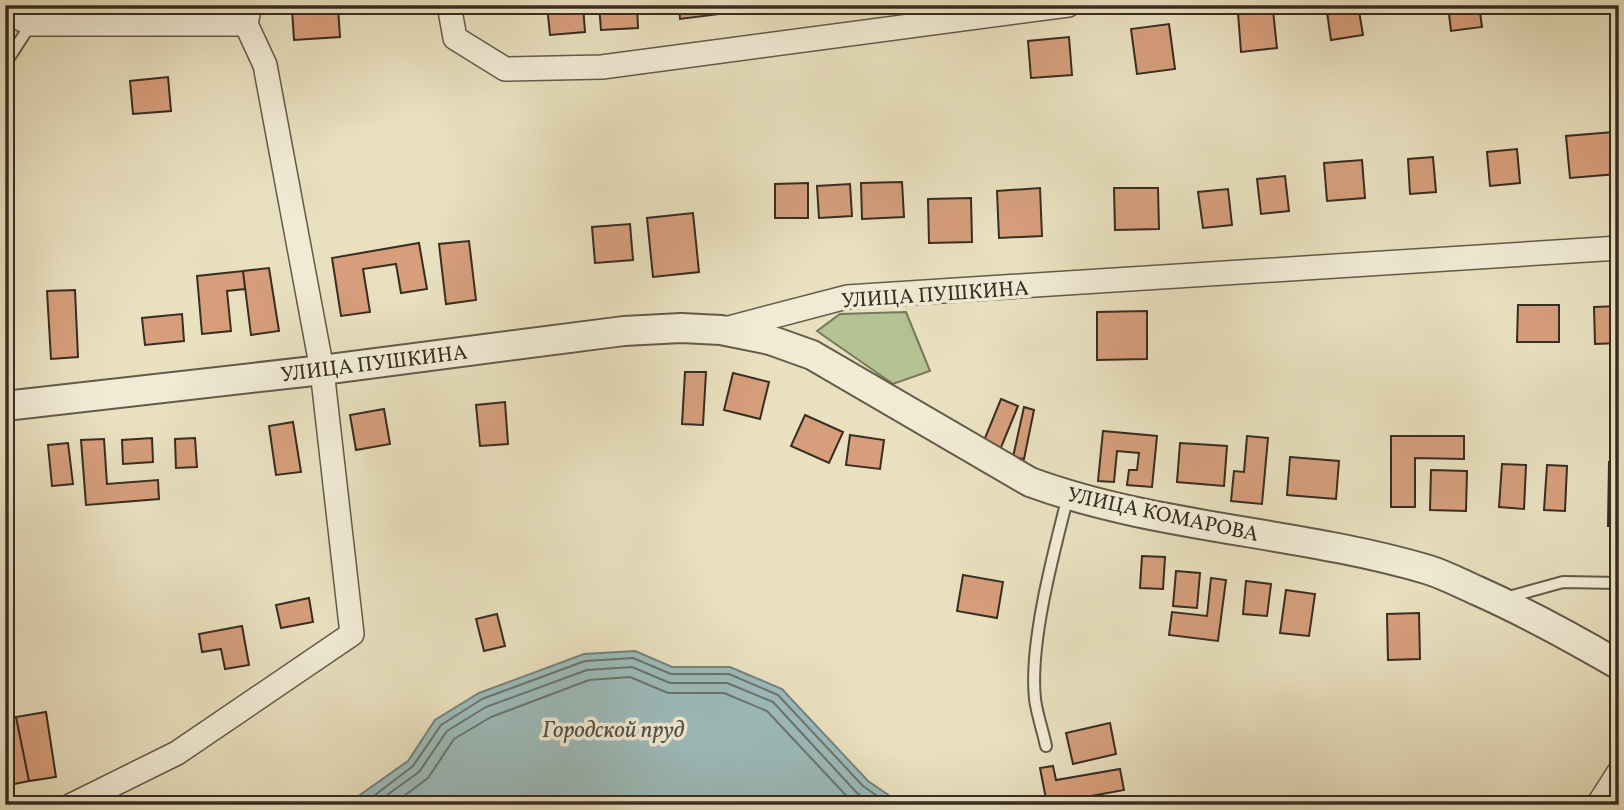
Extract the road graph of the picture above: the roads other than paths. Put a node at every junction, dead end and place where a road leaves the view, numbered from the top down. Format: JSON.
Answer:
{"nodes":[{"id":1,"x":449,"y":5,"type":"edge"},
{"id":2,"x":1068,"y":5,"type":"edge"},
{"id":3,"x":5,"y":12,"type":"edge"},
{"id":4,"x":248,"y":15,"type":"edge"},
{"id":5,"x":31,"y":24,"type":"junction"},
{"id":6,"x":5,"y":64,"type":"edge"},
{"id":7,"x":1619,"y":248,"type":"edge"},
{"id":8,"x":721,"y":330,"type":"junction"},
{"id":9,"x":322,"y":370,"type":"junction"},
{"id":10,"x":5,"y":406,"type":"edge"},
{"id":11,"x":1068,"y":496,"type":"junction"},
{"id":12,"x":1619,"y":583,"type":"edge"},
{"id":13,"x":1497,"y":600,"type":"junction"},
{"id":14,"x":1619,"y":665,"type":"edge"},
{"id":15,"x":1046,"y":746,"type":"dead end"},
{"id":16,"x":1619,"y":772,"type":"edge"},
{"id":17,"x":72,"y":805,"type":"edge"},
{"id":18,"x":1598,"y":805,"type":"edge"}],
"edges":[{"from":1,"to":2,"type":"street"},
{"from":3,"to":5,"type":"street"},
{"from":4,"to":5,"type":"street"},
{"from":4,"to":9,"type":"street"},
{"from":5,"to":6,"type":"lane"},
{"from":7,"to":8,"type":"street","name":"УЛИЦА ПУШКИНА"},
{"from":8,"to":9,"type":"street","name":"УЛИЦА ПУШКИНА"},
{"from":8,"to":11,"type":"street","name":"УЛИЦА КОМАРОВА"},
{"from":9,"to":10,"type":"street","name":"УЛИЦА ПУШКИНА"},
{"from":9,"to":17,"type":"street"},
{"from":11,"to":13,"type":"street","name":"УЛИЦА КОМАРОВА"},
{"from":11,"to":15,"type":"lane"},
{"from":12,"to":13,"type":"lane"},
{"from":13,"to":14,"type":"street","name":"УЛИЦА КОМАРОВА"},
{"from":16,"to":18,"type":"street"}]}
